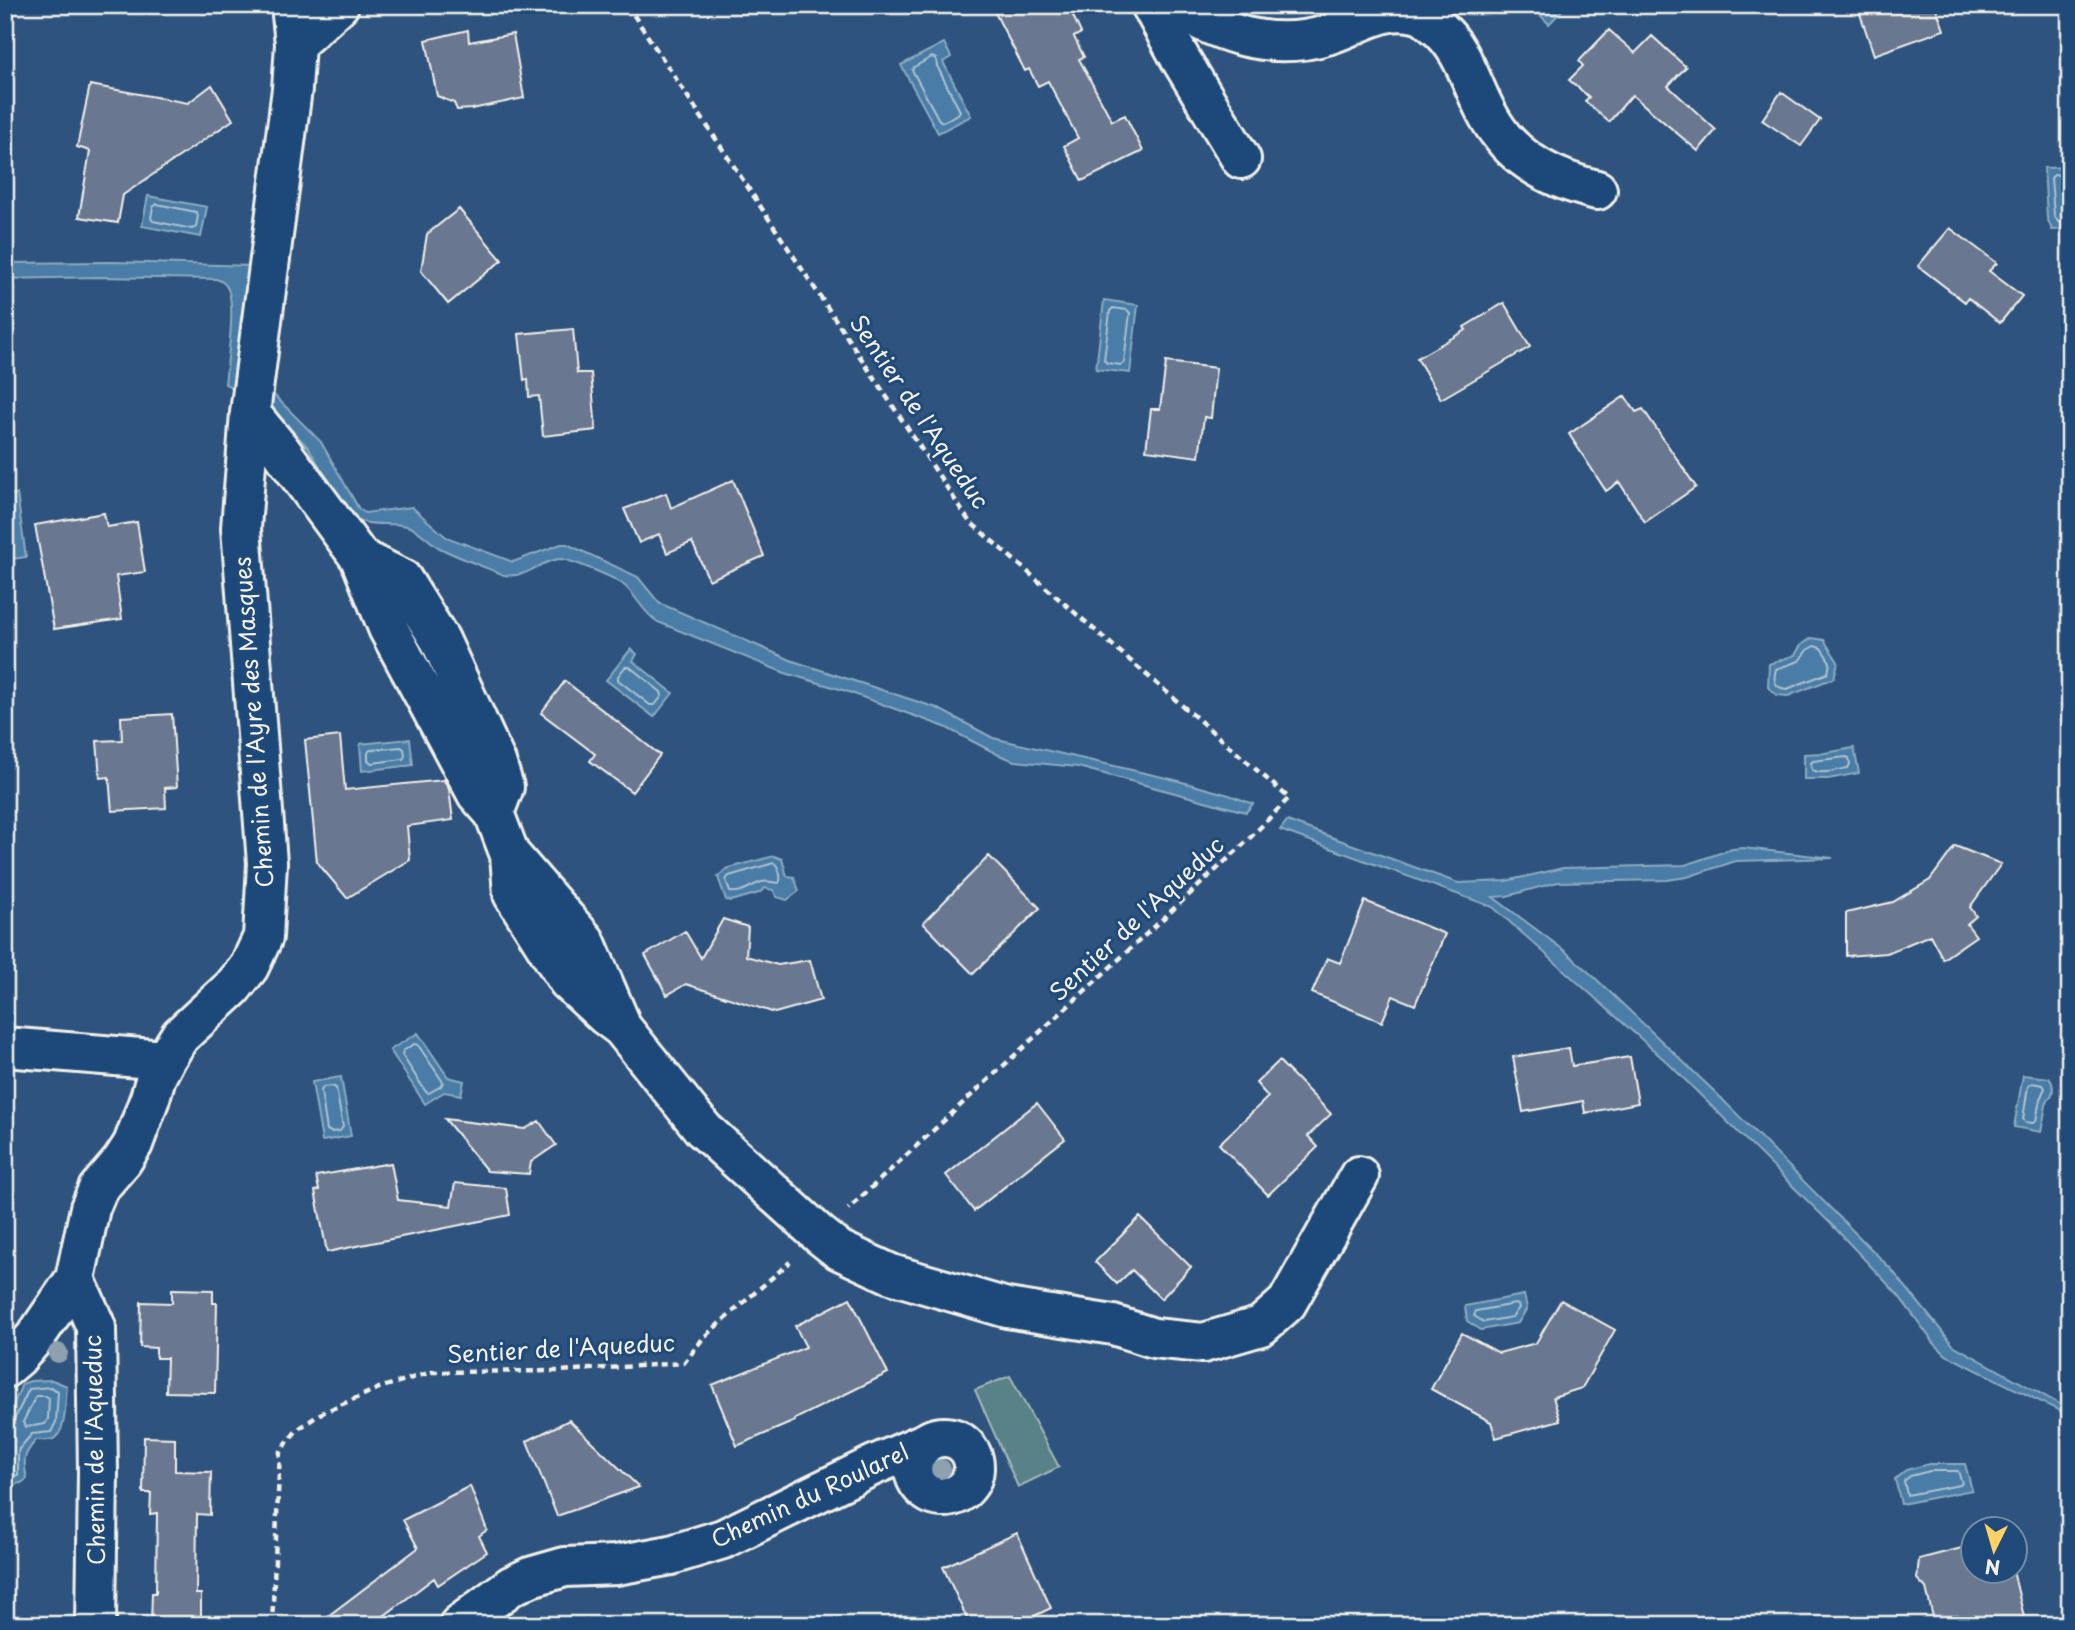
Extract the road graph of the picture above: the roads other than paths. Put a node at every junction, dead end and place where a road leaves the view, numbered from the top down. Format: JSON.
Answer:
{"nodes":[{"id":1,"x":291,"y":5,"type":"edge"},
{"id":2,"x":339,"y":5,"type":"edge"},
{"id":3,"x":1151,"y":5,"type":"edge"},
{"id":4,"x":1169,"y":5,"type":"edge"},
{"id":5,"x":295,"y":44,"type":"junction"},
{"id":6,"x":1241,"y":159,"type":"dead end"},
{"id":7,"x":1597,"y":190,"type":"dead end"},
{"id":8,"x":250,"y":413,"type":"junction"},
{"id":9,"x":5,"y":1047,"type":"edge"},
{"id":10,"x":165,"y":1060,"type":"junction"},
{"id":11,"x":1359,"y":1176,"type":"dead end"},
{"id":12,"x":75,"y":1279,"type":"junction"},
{"id":13,"x":5,"y":1368,"type":"edge"},
{"id":14,"x":927,"y":1442,"type":"junction"},
{"id":15,"x":872,"y":1466,"type":"junction"},
{"id":16,"x":918,"y":1481,"type":"junction"},
{"id":17,"x":96,"y":1625,"type":"edge"},
{"id":18,"x":459,"y":1625,"type":"edge"}],
"edges":[{"from":1,"to":5,"type":"street","name":"Chemin de l'Ayre des Masques"},
{"from":2,"to":5,"type":"street"},
{"from":3,"to":6,"type":"street"},
{"from":4,"to":7,"type":"street"},
{"from":5,"to":8,"type":"street","name":"Chemin de l'Ayre des Masques"},
{"from":8,"to":10,"type":"street","name":"Chemin de l'Ayre des Masques"},
{"from":8,"to":11,"type":"street"},
{"from":9,"to":10,"type":"street"},
{"from":10,"to":12,"type":"street","name":"Chemin de l'Ayre des Masques"},
{"from":12,"to":13,"type":"street","name":"Chemin de l'Ayre des Masques"},
{"from":12,"to":17,"type":"street","name":"Chemin de l'Aqueduc"},
{"from":14,"to":15,"type":"street","name":"Chemin du Roularel"},
{"from":14,"to":16,"type":"street"},
{"from":14,"to":16,"type":"street"},
{"from":15,"to":16,"type":"street"},
{"from":15,"to":18,"type":"street","name":"Chemin du Roularel"}]}
